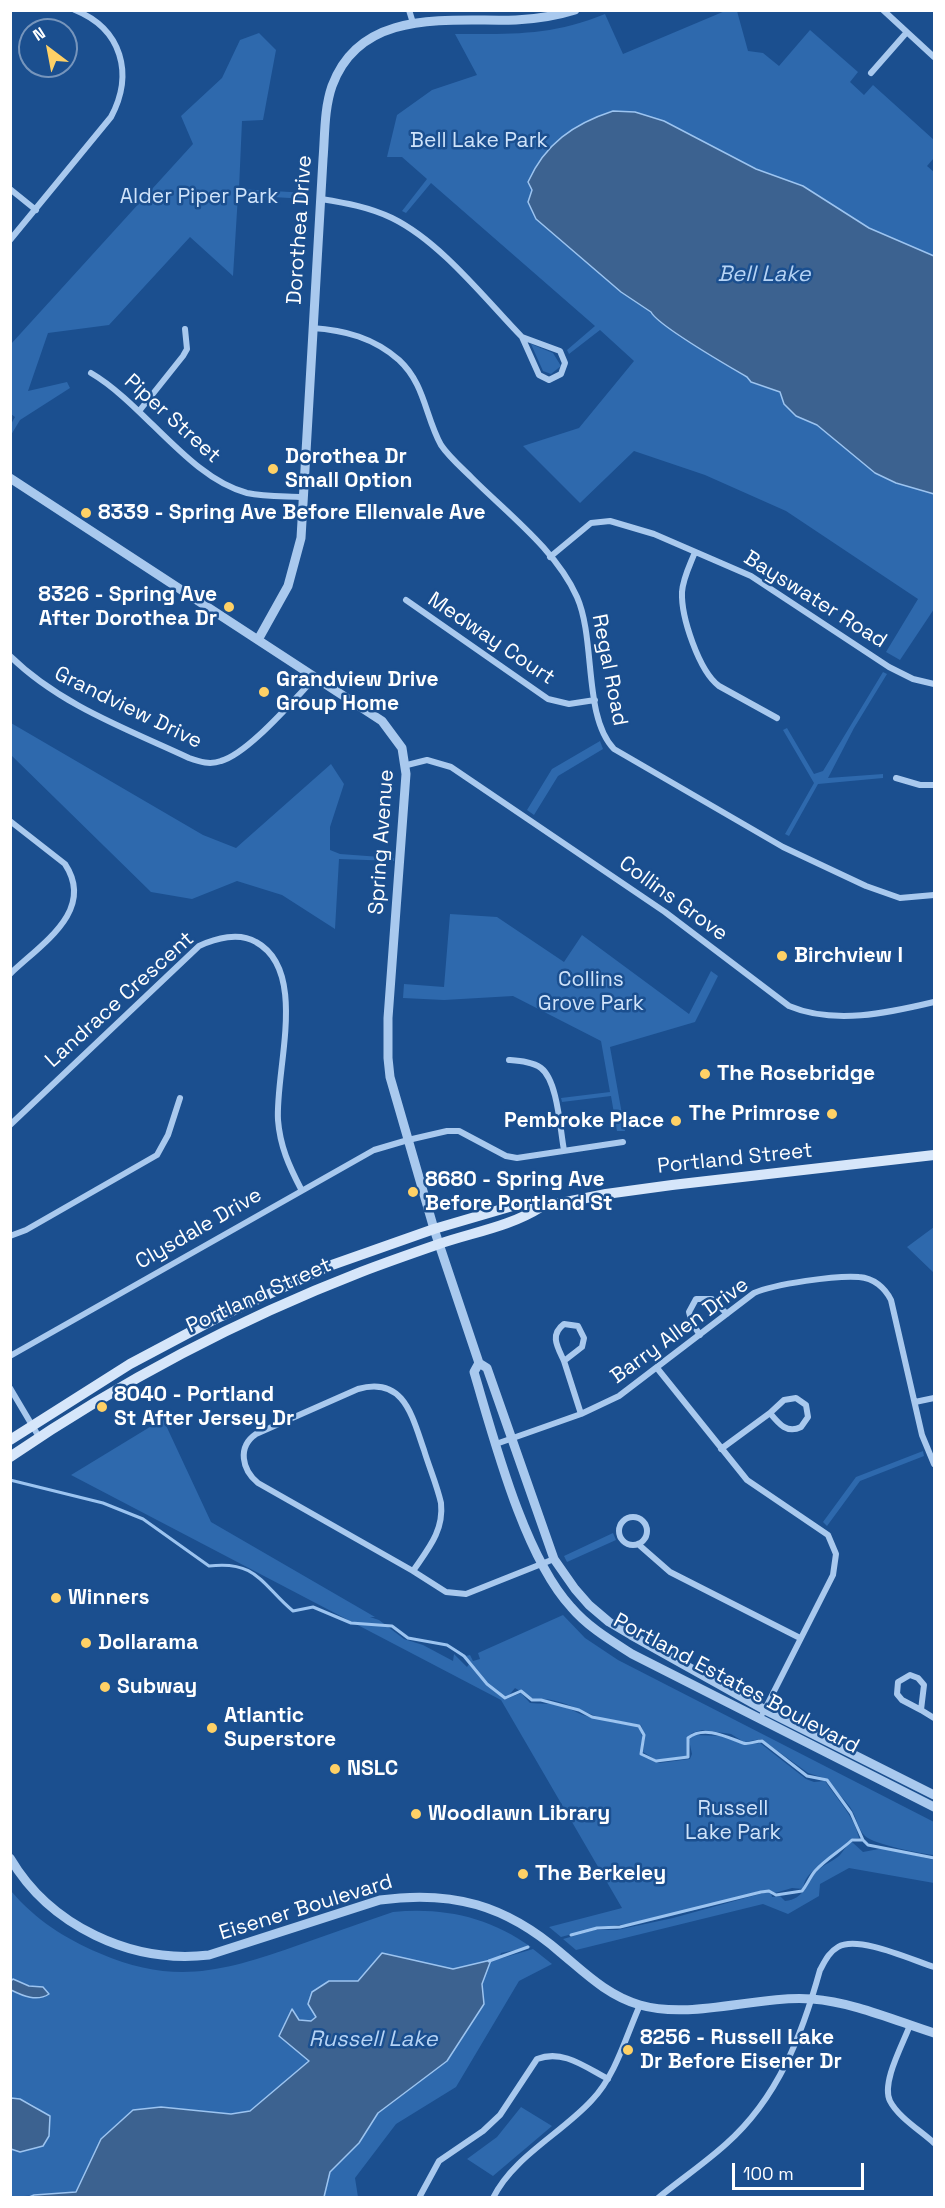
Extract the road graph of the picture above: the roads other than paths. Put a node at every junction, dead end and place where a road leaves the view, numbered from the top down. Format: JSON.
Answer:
{"nodes":[{"id":1,"x":75,"y":10,"type":"edge"},
{"id":2,"x":409,"y":10,"type":"edge"},
{"id":3,"x":575,"y":10,"type":"edge"},
{"id":4,"x":883,"y":10,"type":"edge"},
{"id":5,"x":413,"y":23,"type":"junction"},
{"id":6,"x":907,"y":32,"type":"junction"},
{"id":7,"x":934,"y":57,"type":"edge"},
{"id":8,"x":871,"y":73,"type":"dead end"},
{"id":9,"x":10,"y":189,"type":"edge"},
{"id":10,"x":321,"y":199,"type":"junction"},
{"id":11,"x":36,"y":210,"type":"junction"},
{"id":12,"x":10,"y":240,"type":"edge"},
{"id":13,"x":312,"y":328,"type":"junction"},
{"id":14,"x":185,"y":329,"type":"dead end"},
{"id":15,"x":522,"y":337,"type":"junction"},
{"id":16,"x":91,"y":373,"type":"dead end"},
{"id":17,"x":140,"y":410,"type":"junction"},
{"id":18,"x":10,"y":478,"type":"edge"},
{"id":19,"x":303,"y":497,"type":"junction"},
{"id":20,"x":695,"y":552,"type":"junction"},
{"id":21,"x":550,"y":557,"type":"junction"},
{"id":22,"x":406,"y":600,"type":"dead end"},
{"id":23,"x":259,"y":638,"type":"junction"},
{"id":24,"x":10,"y":656,"type":"edge"},
{"id":25,"x":316,"y":677,"type":"junction"},
{"id":26,"x":934,"y":684,"type":"edge"},
{"id":27,"x":595,"y":700,"type":"junction"},
{"id":28,"x":777,"y":718,"type":"dead end"},
{"id":29,"x":406,"y":765,"type":"junction"},
{"id":30,"x":896,"y":778,"type":"dead end"},
{"id":31,"x":934,"y":785,"type":"edge"},
{"id":32,"x":10,"y":820,"type":"edge"},
{"id":33,"x":934,"y":895,"type":"edge"},
{"id":34,"x":10,"y":974,"type":"edge"},
{"id":35,"x":934,"y":1002,"type":"edge"},
{"id":36,"x":509,"y":1060,"type":"dead end"},
{"id":37,"x":180,"y":1098,"type":"dead end"},
{"id":38,"x":10,"y":1125,"type":"edge"},
{"id":39,"x":408,"y":1140,"type":"junction"},
{"id":40,"x":623,"y":1142,"type":"dead end"},
{"id":41,"x":564,"y":1150,"type":"junction"},
{"id":42,"x":934,"y":1155,"type":"edge"},
{"id":43,"x":301,"y":1189,"type":"junction"},
{"id":44,"x":541,"y":1207,"type":"junction"},
{"id":45,"x":434,"y":1229,"type":"junction"},
{"id":46,"x":10,"y":1236,"type":"edge"},
{"id":47,"x":440,"y":1244,"type":"junction"},
{"id":48,"x":727,"y":1314,"type":"junction"},
{"id":49,"x":700,"y":1335,"type":"junction"},
{"id":50,"x":10,"y":1356,"type":"edge"},
{"id":51,"x":564,"y":1361,"type":"junction"},
{"id":52,"x":479,"y":1363,"type":"junction"},
{"id":53,"x":657,"y":1368,"type":"junction"},
{"id":54,"x":10,"y":1388,"type":"edge"},
{"id":55,"x":934,"y":1398,"type":"edge"},
{"id":56,"x":915,"y":1402,"type":"junction"},
{"id":57,"x":770,"y":1413,"type":"junction"},
{"id":58,"x":581,"y":1414,"type":"junction"},
{"id":59,"x":32,"y":1425,"type":"junction"},
{"id":60,"x":39,"y":1437,"type":"junction"},
{"id":61,"x":510,"y":1439,"type":"junction"},
{"id":62,"x":10,"y":1440,"type":"edge"},
{"id":63,"x":496,"y":1444,"type":"junction"},
{"id":64,"x":721,"y":1449,"type":"junction"},
{"id":65,"x":10,"y":1457,"type":"edge"},
{"id":66,"x":934,"y":1464,"type":"edge"},
{"id":67,"x":638,"y":1544,"type":"junction"},
{"id":68,"x":554,"y":1559,"type":"junction"},
{"id":69,"x":542,"y":1565,"type":"junction"},
{"id":70,"x":413,"y":1571,"type":"junction"},
{"id":71,"x":800,"y":1638,"type":"junction"},
{"id":72,"x":765,"y":1710,"type":"junction"},
{"id":73,"x":921,"y":1710,"type":"junction"},
{"id":74,"x":934,"y":1718,"type":"edge"},
{"id":75,"x":760,"y":1719,"type":"junction"},
{"id":76,"x":934,"y":1795,"type":"edge"},
{"id":77,"x":934,"y":1807,"type":"edge"},
{"id":78,"x":10,"y":1858,"type":"edge"},
{"id":79,"x":934,"y":1967,"type":"edge"},
{"id":80,"x":812,"y":1999,"type":"junction"},
{"id":81,"x":640,"y":2005,"type":"junction"},
{"id":82,"x":910,"y":2025,"type":"junction"},
{"id":83,"x":934,"y":2033,"type":"edge"},
{"id":84,"x":608,"y":2079,"type":"junction"},
{"id":85,"x":934,"y":2143,"type":"edge"},
{"id":86,"x":420,"y":2196,"type":"dead end"},
{"id":87,"x":493,"y":2198,"type":"edge"},
{"id":88,"x":658,"y":2198,"type":"edge"}],
"edges":[{"from":1,"to":11,"type":"street"},
{"from":2,"to":5,"type":"street"},
{"from":3,"to":5,"type":"street","name":"Dorothea Drive"},
{"from":4,"to":6,"type":"street"},
{"from":5,"to":10,"type":"street","name":"Dorothea Drive"},
{"from":6,"to":7,"type":"street"},
{"from":6,"to":8,"type":"street"},
{"from":9,"to":11,"type":"street"},
{"from":10,"to":13,"type":"street","name":"Dorothea Drive"},
{"from":10,"to":15,"type":"street"},
{"from":11,"to":12,"type":"street"},
{"from":13,"to":19,"type":"street","name":"Dorothea Drive"},
{"from":13,"to":21,"type":"street","name":"Regal Road"},
{"from":14,"to":17,"type":"street"},
{"from":15,"to":15,"type":"street"},
{"from":16,"to":17,"type":"street","name":"Piper Street"},
{"from":17,"to":19,"type":"street","name":"Piper Street"},
{"from":18,"to":23,"type":"street","name":"Spring Avenue"},
{"from":19,"to":23,"type":"street","name":"Dorothea Drive"},
{"from":20,"to":21,"type":"street","name":"Bayswater Road"},
{"from":20,"to":26,"type":"street","name":"Bayswater Road"},
{"from":20,"to":28,"type":"street"},
{"from":21,"to":27,"type":"street","name":"Regal Road"},
{"from":22,"to":27,"type":"street","name":"Medway Court"},
{"from":23,"to":25,"type":"street","name":"Spring Avenue"},
{"from":24,"to":25,"type":"street","name":"Grandview Drive"},
{"from":25,"to":29,"type":"street","name":"Spring Avenue"},
{"from":27,"to":33,"type":"street","name":"Regal Road"},
{"from":29,"to":35,"type":"street","name":"Collins Grove"},
{"from":29,"to":39,"type":"street","name":"Spring Avenue"},
{"from":30,"to":31,"type":"street"},
{"from":32,"to":34,"type":"street"},
{"from":36,"to":41,"type":"street"},
{"from":37,"to":46,"type":"street"},
{"from":38,"to":43,"type":"street","name":"Landrace Crescent"},
{"from":39,"to":41,"type":"street","name":"Clysdale Drive"},
{"from":39,"to":43,"type":"street","name":"Clysdale Drive"},
{"from":39,"to":45,"type":"street","name":"Spring Avenue"},
{"from":40,"to":41,"type":"street","name":"Clysdale Drive"},
{"from":42,"to":44,"type":"main road","name":"Portland Street"},
{"from":43,"to":50,"type":"street","name":"Clysdale Drive"},
{"from":44,"to":45,"type":"main road","name":"Portland Street"},
{"from":44,"to":47,"type":"main road","name":"Portland Street"},
{"from":45,"to":47,"type":"street","name":"Portland Estates Boulevard"},
{"from":45,"to":59,"type":"main road","name":"Portland Street"},
{"from":47,"to":52,"type":"street","name":"Portland Estates Boulevard"},
{"from":47,"to":60,"type":"main road","name":"Portland Street"},
{"from":48,"to":49,"type":"street","name":"Barry Allen Drive"},
{"from":48,"to":49,"type":"street"},
{"from":48,"to":56,"type":"street","name":"Barry Allen Drive"},
{"from":49,"to":53,"type":"street","name":"Barry Allen Drive"},
{"from":51,"to":51,"type":"street"},
{"from":51,"to":58,"type":"street"},
{"from":52,"to":61,"type":"street","name":"Portland Estates Boulevard"},
{"from":52,"to":63,"type":"street","name":"Portland Estates Boulevard"},
{"from":53,"to":58,"type":"street","name":"Barry Allen Drive"},
{"from":53,"to":64,"type":"street"},
{"from":54,"to":59,"type":"street"},
{"from":55,"to":56,"type":"street"},
{"from":56,"to":66,"type":"street","name":"Barry Allen Drive"},
{"from":57,"to":57,"type":"street"},
{"from":57,"to":64,"type":"street"},
{"from":58,"to":61,"type":"street","name":"Barry Allen Drive"},
{"from":59,"to":60,"type":"street"},
{"from":59,"to":62,"type":"main road","name":"Portland Street"},
{"from":60,"to":65,"type":"main road","name":"Portland Street"},
{"from":61,"to":63,"type":"street","name":"Barry Allen Drive"},
{"from":61,"to":68,"type":"street","name":"Portland Estates Boulevard"},
{"from":63,"to":69,"type":"street","name":"Portland Estates Boulevard"},
{"from":64,"to":71,"type":"street"},
{"from":67,"to":67,"type":"street"},
{"from":67,"to":71,"type":"street"},
{"from":68,"to":69,"type":"street"},
{"from":68,"to":72,"type":"street","name":"Portland Estates Boulevard"},
{"from":69,"to":70,"type":"street"},
{"from":69,"to":75,"type":"street","name":"Portland Estates Boulevard"},
{"from":70,"to":70,"type":"street"},
{"from":71,"to":72,"type":"street"},
{"from":72,"to":75,"type":"street"},
{"from":72,"to":76,"type":"street","name":"Portland Estates Boulevard"},
{"from":73,"to":73,"type":"street"},
{"from":73,"to":74,"type":"street"},
{"from":75,"to":77,"type":"street","name":"Portland Estates Boulevard"},
{"from":78,"to":81,"type":"street","name":"Eisener Boulevard"},
{"from":79,"to":80,"type":"street"},
{"from":80,"to":81,"type":"street","name":"Eisener Boulevard"},
{"from":80,"to":82,"type":"street","name":"Eisener Boulevard"},
{"from":80,"to":88,"type":"street"},
{"from":81,"to":84,"type":"street"},
{"from":82,"to":83,"type":"street","name":"Eisener Boulevard"},
{"from":82,"to":85,"type":"street"},
{"from":84,"to":86,"type":"street"},
{"from":84,"to":87,"type":"street"}]}
